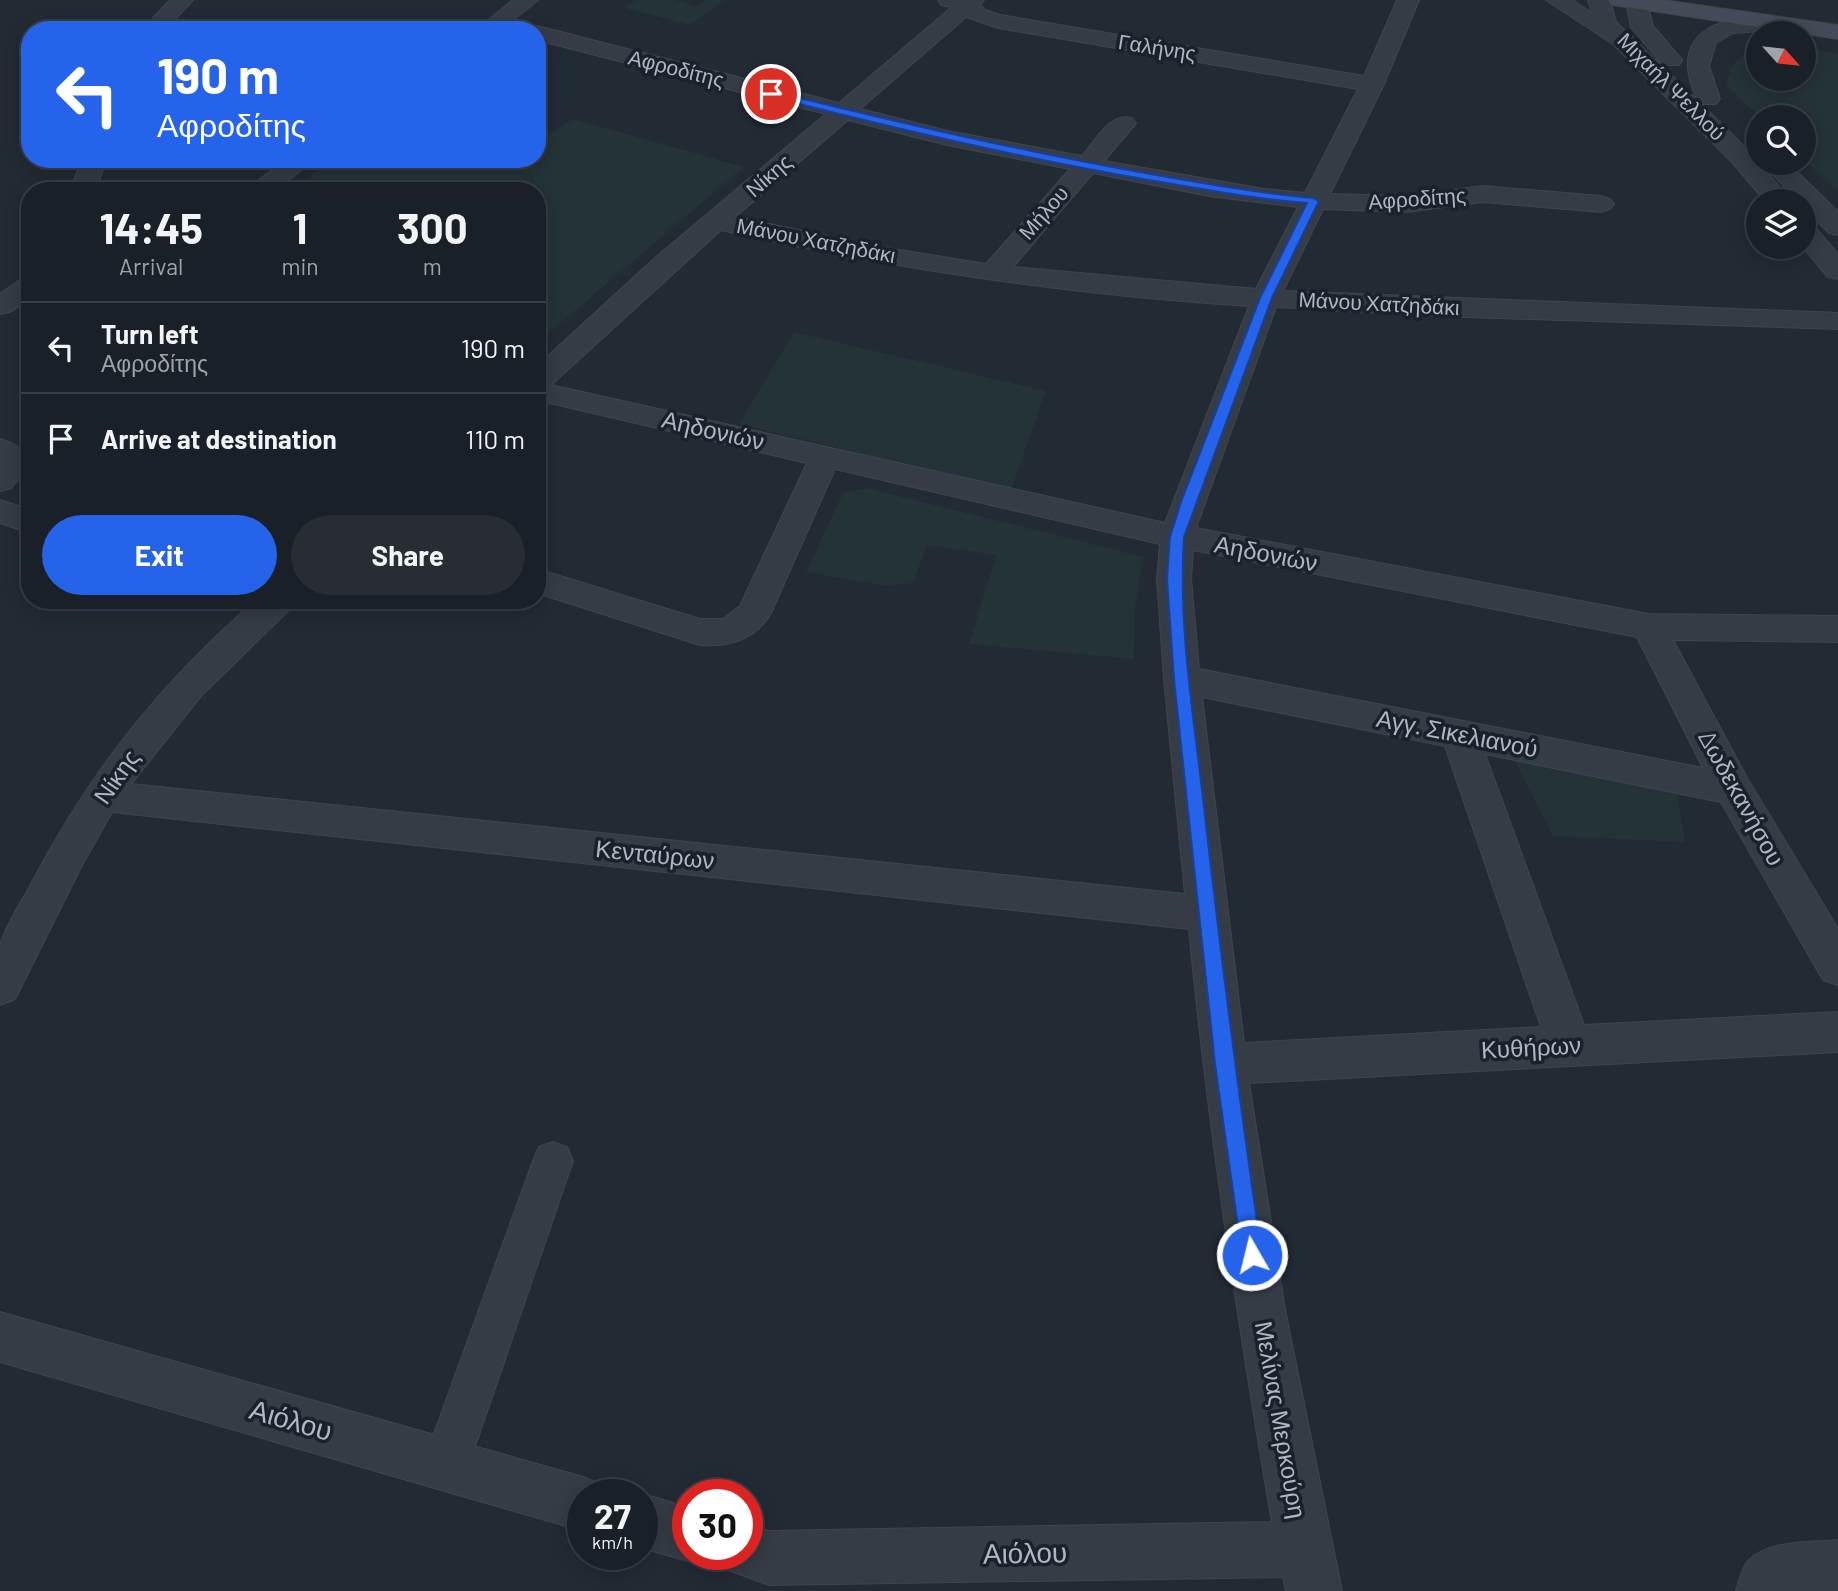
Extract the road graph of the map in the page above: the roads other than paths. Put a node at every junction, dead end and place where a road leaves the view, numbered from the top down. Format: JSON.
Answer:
{"nodes":[{"id":1,"x":182,"y":0,"type":"edge"},
{"id":2,"x":527,"y":0,"type":"edge"},
{"id":3,"x":1408,"y":0,"type":"edge"},
{"id":4,"x":1557,"y":0,"type":"edge"},
{"id":5,"x":1599,"y":0,"type":"edge"},
{"id":6,"x":1707,"y":0,"type":"edge"},
{"id":7,"x":1631,"y":1,"type":"edge"},
{"id":8,"x":963,"y":2,"type":"edge"},
{"id":9,"x":162,"y":21,"type":"edge"},
{"id":10,"x":499,"y":21,"type":"edge"},
{"id":11,"x":1761,"y":21,"type":"edge"},
{"id":12,"x":1772,"y":21,"type":"edge"},
{"id":13,"x":1746,"y":26,"type":"edge"},
{"id":14,"x":1816,"y":29,"type":"edge"},
{"id":15,"x":1838,"y":32,"type":"edge"},
{"id":16,"x":546,"y":35,"type":"edge"},
{"id":17,"x":1628,"y":44,"type":"junction"},
{"id":18,"x":1372,"y":84,"type":"junction"},
{"id":19,"x":1708,"y":99,"type":"junction"},
{"id":20,"x":843,"y":112,"type":"junction"},
{"id":21,"x":1124,"y":123,"type":"dead end"},
{"id":22,"x":1746,"y":136,"type":"edge"},
{"id":23,"x":1085,"y":166,"type":"junction"},
{"id":24,"x":291,"y":168,"type":"edge"},
{"id":25,"x":1786,"y":175,"type":"edge"},
{"id":26,"x":270,"y":182,"type":"edge"},
{"id":27,"x":1768,"y":189,"type":"edge"},
{"id":28,"x":1313,"y":201,"type":"junction"},
{"id":29,"x":1601,"y":204,"type":"dead end"},
{"id":30,"x":716,"y":221,"type":"junction"},
{"id":31,"x":1838,"y":227,"type":"edge"},
{"id":32,"x":1816,"y":245,"type":"edge"},
{"id":33,"x":1838,"y":271,"type":"edge"},
{"id":34,"x":993,"y":273,"type":"junction"},
{"id":35,"x":21,"y":292,"type":"edge"},
{"id":36,"x":1266,"y":298,"type":"junction"},
{"id":37,"x":0,"y":306,"type":"edge"},
{"id":38,"x":1838,"y":321,"type":"edge"},
{"id":39,"x":546,"y":376,"type":"edge"},
{"id":40,"x":546,"y":385,"type":"edge"},
{"id":41,"x":0,"y":449,"type":"edge"},
{"id":42,"x":825,"y":457,"type":"junction"},
{"id":43,"x":0,"y":481,"type":"edge"},
{"id":44,"x":0,"y":511,"type":"edge"},
{"id":45,"x":21,"y":519,"type":"edge"},
{"id":46,"x":1177,"y":537,"type":"junction"},
{"id":47,"x":546,"y":584,"type":"edge"},
{"id":48,"x":254,"y":609,"type":"edge"},
{"id":49,"x":1649,"y":627,"type":"junction"},
{"id":50,"x":1838,"y":629,"type":"edge"},
{"id":51,"x":1182,"y":679,"type":"junction"},
{"id":52,"x":1460,"y":735,"type":"junction"},
{"id":53,"x":1733,"y":789,"type":"junction"},
{"id":54,"x":103,"y":796,"type":"junction"},
{"id":55,"x":1208,"y":915,"type":"junction"},
{"id":56,"x":1838,"y":967,"type":"edge"},
{"id":57,"x":0,"y":986,"type":"edge"},
{"id":58,"x":1838,"y":1032,"type":"edge"},
{"id":59,"x":1569,"y":1045,"type":"junction"},
{"id":60,"x":1224,"y":1064,"type":"junction"},
{"id":61,"x":553,"y":1161,"type":"dead end"},
{"id":62,"x":0,"y":1337,"type":"edge"},
{"id":63,"x":446,"y":1464,"type":"junction"},
{"id":64,"x":567,"y":1499,"type":"edge"},
{"id":65,"x":763,"y":1567,"type":"edge"},
{"id":66,"x":1838,"y":1568,"type":"edge"},
{"id":67,"x":1309,"y":1570,"type":"edge"},
{"id":68,"x":1764,"y":1591,"type":"edge"}],
"edges":[{"from":1,"to":9,"type":"street"},
{"from":2,"to":10,"type":"street"},
{"from":3,"to":18,"type":"street","name":"Μελίνας Μερκούρη"},
{"from":4,"to":17,"type":"street"},
{"from":5,"to":17,"type":"street","name":"Μιχαήλ Ψελλού"},
{"from":6,"to":12,"type":"main road"},
{"from":7,"to":11,"type":"main road"},
{"from":7,"to":19,"type":"street","name":"Μιχαήλ Ψελλού"},
{"from":8,"to":18,"type":"street","name":"Γαλήνης"},
{"from":8,"to":20,"type":"street","name":"Νίκης"},
{"from":13,"to":19,"type":"street"},
{"from":14,"to":15,"type":"main road"},
{"from":16,"to":20,"type":"street","name":"Αφροδίτης"},
{"from":17,"to":27,"type":"street","name":"Μιχαήλ Ψελλού"},
{"from":18,"to":28,"type":"street","name":"Μελίνας Μερκούρη"},
{"from":19,"to":22,"type":"street","name":"Μιχαήλ Ψελλού"},
{"from":20,"to":23,"type":"street","name":"Αφροδίτης"},
{"from":20,"to":30,"type":"street","name":"Νίκης"},
{"from":21,"to":23,"type":"street","name":"Μήλου"},
{"from":23,"to":28,"type":"street","name":"Αφροδίτης"},
{"from":23,"to":34,"type":"street","name":"Μήλου"},
{"from":24,"to":26,"type":"street"},
{"from":25,"to":31,"type":"street"},
{"from":28,"to":29,"type":"street","name":"Αφροδίτης"},
{"from":28,"to":36,"type":"street","name":"Μελίνας Μερκούρη"},
{"from":30,"to":34,"type":"street","name":"Μάνου Χατζηδάκι"},
{"from":30,"to":39,"type":"street","name":"Νίκης"},
{"from":32,"to":33,"type":"street"},
{"from":34,"to":36,"type":"street","name":"Μάνου Χατζηδάκι"},
{"from":35,"to":37,"type":"street"},
{"from":36,"to":38,"type":"street","name":"Μάνου Χατζηδάκι"},
{"from":36,"to":46,"type":"street","name":"Μελίνας Μερκούρη"},
{"from":40,"to":42,"type":"street","name":"Αηδονιών"},
{"from":41,"to":43,"type":"street"},
{"from":42,"to":46,"type":"street","name":"Αηδονιών"},
{"from":42,"to":47,"type":"street"},
{"from":44,"to":45,"type":"street"},
{"from":46,"to":49,"type":"street","name":"Αηδονιών"},
{"from":46,"to":51,"type":"street","name":"Μελίνας Μερκούρη"},
{"from":48,"to":54,"type":"street","name":"Νίκης"},
{"from":49,"to":50,"type":"street","name":"Αηδονιών"},
{"from":49,"to":53,"type":"street","name":"Δωδεκανήσου"},
{"from":51,"to":52,"type":"street","name":"Αγγ. Σικελιανού"},
{"from":51,"to":55,"type":"street","name":"Μελίνας Μερκούρη"},
{"from":52,"to":53,"type":"street","name":"Αγγ. Σικελιανού"},
{"from":52,"to":59,"type":"street"},
{"from":53,"to":56,"type":"street","name":"Δωδεκανήσου"},
{"from":54,"to":55,"type":"street","name":"Κενταύρων"},
{"from":54,"to":57,"type":"street","name":"Νίκης"},
{"from":55,"to":60,"type":"street","name":"Μελίνας Μερκούρη"},
{"from":58,"to":59,"type":"street","name":"Κυθήρων"},
{"from":59,"to":60,"type":"street","name":"Κυθήρων"},
{"from":60,"to":67,"type":"street","name":"Μελίνας Μερκούρη"},
{"from":61,"to":63,"type":"lane"},
{"from":62,"to":63,"type":"street","name":"Αιόλου"},
{"from":63,"to":64,"type":"street","name":"Αιόλου"},
{"from":65,"to":67,"type":"street","name":"Αιόλου"},
{"from":66,"to":68,"type":"street"}]}
